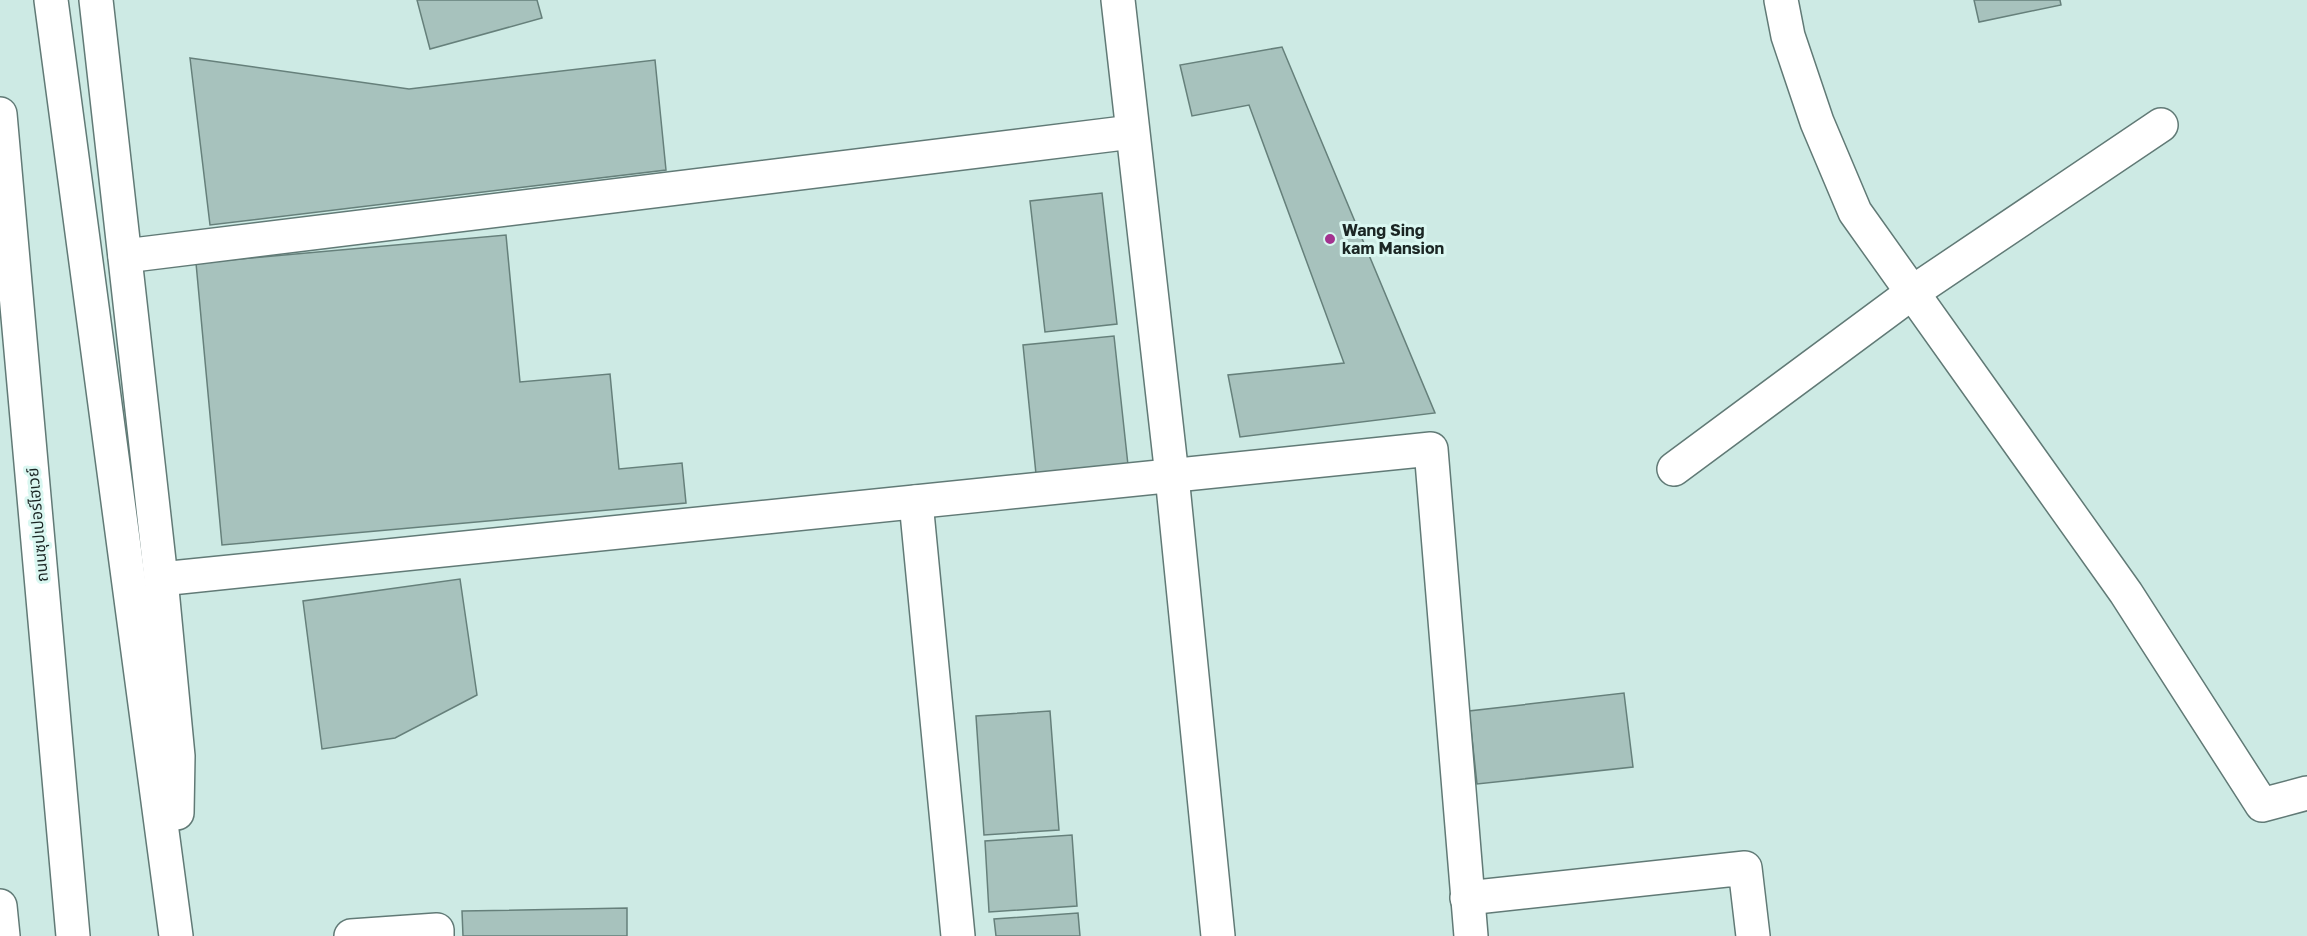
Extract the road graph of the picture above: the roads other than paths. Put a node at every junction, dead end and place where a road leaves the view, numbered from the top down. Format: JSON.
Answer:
{"nodes":[{"id":1,"x":51,"y":0,"type":"edge"},
{"id":2,"x":96,"y":0,"type":"edge"},
{"id":3,"x":1118,"y":0,"type":"edge"},
{"id":4,"x":1781,"y":0,"type":"edge"},
{"id":5,"x":0,"y":114,"type":"edge"},
{"id":6,"x":2161,"y":125,"type":"dead end"},
{"id":7,"x":1132,"y":132,"type":"junction"},
{"id":8,"x":124,"y":256,"type":"junction"},
{"id":9,"x":1913,"y":292,"type":"junction"},
{"id":10,"x":1674,"y":469,"type":"dead end"},
{"id":11,"x":1172,"y":476,"type":"junction"},
{"id":12,"x":916,"y":502,"type":"junction"},
{"id":13,"x":161,"y":579,"type":"junction"},
{"id":14,"x":2307,"y":793,"type":"edge"},
{"id":15,"x":1467,"y":898,"type":"junction"},
{"id":16,"x":0,"y":906,"type":"edge"},
{"id":17,"x":176,"y":931,"type":"edge"},
{"id":18,"x":3,"y":936,"type":"edge"},
{"id":19,"x":73,"y":936,"type":"edge"},
{"id":20,"x":351,"y":936,"type":"edge"},
{"id":21,"x":437,"y":936,"type":"edge"},
{"id":22,"x":958,"y":936,"type":"edge"},
{"id":23,"x":1218,"y":936,"type":"edge"},
{"id":24,"x":1471,"y":936,"type":"edge"},
{"id":25,"x":1753,"y":936,"type":"edge"}],
"edges":[{"from":1,"to":17,"type":"main road"},
{"from":2,"to":8,"type":"main road"},
{"from":3,"to":7,"type":"main road"},
{"from":4,"to":9,"type":"main road"},
{"from":5,"to":19,"type":"main road","name":"ถนนซุปเปอร์ไฮเวย์"},
{"from":6,"to":9,"type":"main road"},
{"from":7,"to":8,"type":"main road"},
{"from":7,"to":11,"type":"main road"},
{"from":8,"to":13,"type":"main road"},
{"from":9,"to":10,"type":"main road"},
{"from":9,"to":14,"type":"main road"},
{"from":11,"to":12,"type":"main road"},
{"from":11,"to":15,"type":"main road"},
{"from":11,"to":23,"type":"main road"},
{"from":12,"to":13,"type":"main road"},
{"from":12,"to":22,"type":"main road"},
{"from":13,"to":17,"type":"main road"},
{"from":15,"to":24,"type":"main road"},
{"from":15,"to":25,"type":"main road"},
{"from":16,"to":18,"type":"main road"},
{"from":20,"to":21,"type":"main road"}]}
